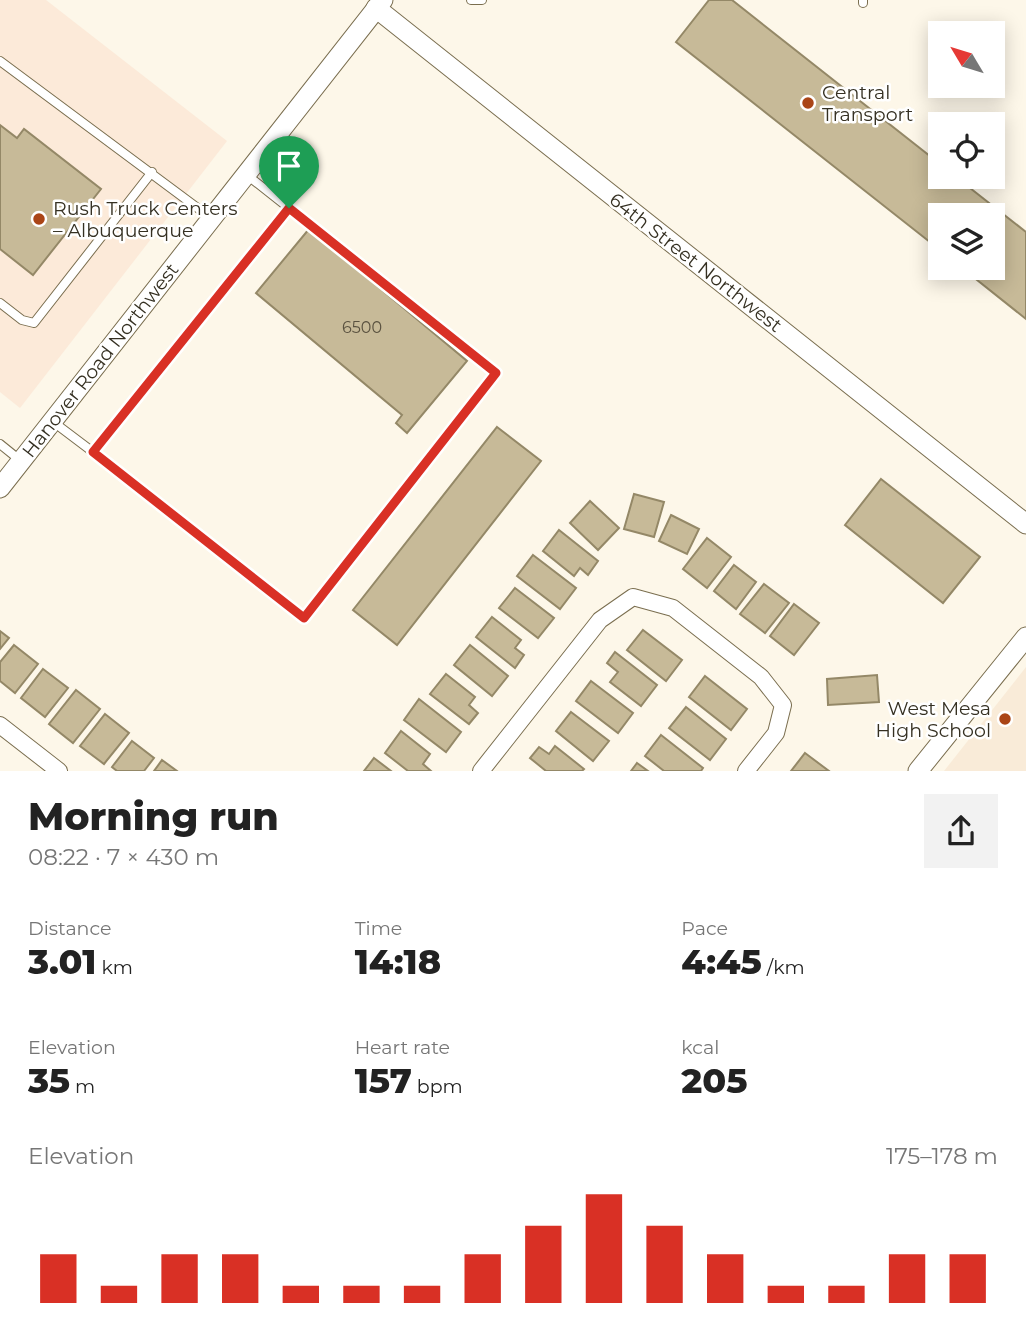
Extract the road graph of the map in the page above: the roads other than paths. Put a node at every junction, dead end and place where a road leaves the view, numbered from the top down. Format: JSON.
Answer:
{"nodes":[{"id":1,"x":471,"y":0,"type":"edge"},
{"id":2,"x":482,"y":0,"type":"edge"},
{"id":3,"x":374,"y":3,"type":"edge"},
{"id":4,"x":0,"y":61,"type":"edge"},
{"id":5,"x":152,"y":172,"type":"junction"},
{"id":6,"x":246,"y":174,"type":"junction"},
{"id":7,"x":289,"y":208,"type":"junction"},
{"id":8,"x":211,"y":218,"type":"junction"},
{"id":9,"x":0,"y":303,"type":"edge"},
{"id":10,"x":52,"y":421,"type":"junction"},
{"id":11,"x":0,"y":444,"type":"edge"},
{"id":12,"x":93,"y":452,"type":"junction"},
{"id":13,"x":21,"y":461,"type":"junction"},
{"id":14,"x":0,"y":488,"type":"edge"},
{"id":15,"x":1026,"y":524,"type":"edge"},
{"id":16,"x":1026,"y":637,"type":"edge"},
{"id":17,"x":0,"y":725,"type":"edge"},
{"id":18,"x":59,"y":771,"type":"edge"},
{"id":19,"x":481,"y":771,"type":"edge"},
{"id":20,"x":746,"y":771,"type":"edge"},
{"id":21,"x":918,"y":771,"type":"edge"}],
"edges":[{"from":1,"to":2,"type":"lane"},
{"from":3,"to":6,"type":"street","name":"Hanover Road Northwest"},
{"from":3,"to":15,"type":"street","name":"64th Street Northwest"},
{"from":4,"to":5,"type":"lane"},
{"from":5,"to":8,"type":"lane"},
{"from":5,"to":9,"type":"lane"},
{"from":6,"to":7,"type":"lane"},
{"from":6,"to":8,"type":"street","name":"Hanover Road Northwest"},
{"from":7,"to":12,"type":"lane"},
{"from":7,"to":12,"type":"lane"},
{"from":8,"to":10,"type":"street","name":"Hanover Road Northwest"},
{"from":10,"to":12,"type":"lane"},
{"from":10,"to":13,"type":"street","name":"Hanover Road Northwest"},
{"from":11,"to":13,"type":"lane"},
{"from":13,"to":14,"type":"street","name":"Hanover Road Northwest"},
{"from":16,"to":21,"type":"street"},
{"from":17,"to":18,"type":"street"},
{"from":19,"to":20,"type":"street"}]}
